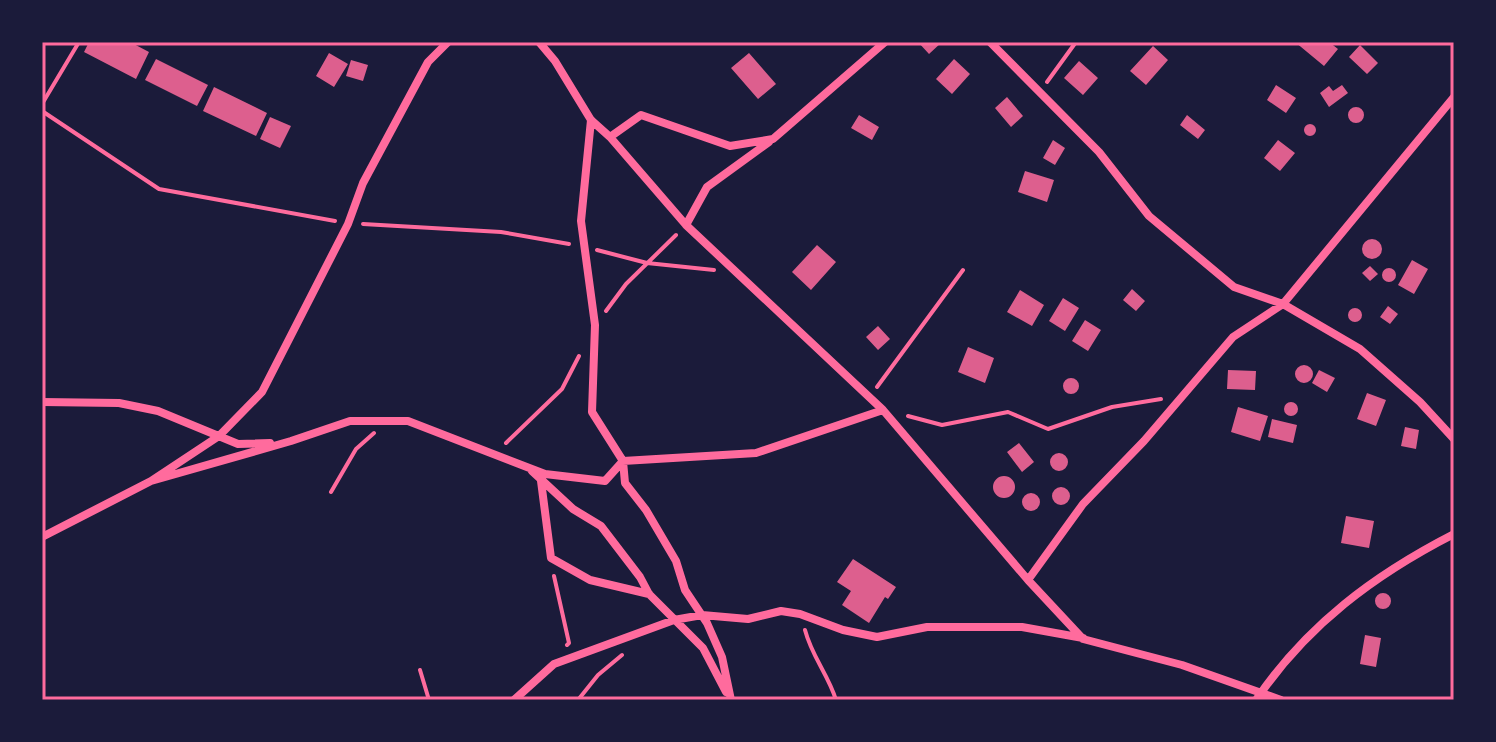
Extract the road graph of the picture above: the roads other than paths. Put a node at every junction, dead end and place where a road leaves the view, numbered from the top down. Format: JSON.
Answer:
{"nodes":[{"id":1,"x":448,"y":42,"type":"edge"},
{"id":2,"x":539,"y":42,"type":"edge"},
{"id":3,"x":885,"y":42,"type":"edge"},
{"id":4,"x":990,"y":42,"type":"edge"},
{"id":5,"x":1454,"y":97,"type":"edge"},
{"id":6,"x":591,"y":120,"type":"junction"},
{"id":7,"x":610,"y":137,"type":"junction"},
{"id":8,"x":773,"y":139,"type":"junction"},
{"id":9,"x":686,"y":225,"type":"junction"},
{"id":10,"x":1283,"y":304,"type":"junction"},
{"id":11,"x":42,"y":402,"type":"edge"},
{"id":12,"x":883,"y":410,"type":"junction"},
{"id":13,"x":219,"y":436,"type":"junction"},
{"id":14,"x":1454,"y":439,"type":"edge"},
{"id":15,"x":291,"y":441,"type":"junction"},
{"id":16,"x":623,"y":461,"type":"junction"},
{"id":17,"x":528,"y":467,"type":"junction"},
{"id":18,"x":541,"y":479,"type":"junction"},
{"id":19,"x":151,"y":481,"type":"junction"},
{"id":20,"x":1454,"y":534,"type":"edge"},
{"id":21,"x":42,"y":537,"type":"edge"},
{"id":22,"x":1028,"y":580,"type":"junction"},
{"id":23,"x":649,"y":594,"type":"junction"},
{"id":24,"x":702,"y":615,"type":"junction"},
{"id":25,"x":674,"y":620,"type":"junction"},
{"id":26,"x":1083,"y":639,"type":"junction"},
{"id":27,"x":1259,"y":696,"type":"edge"},
{"id":28,"x":514,"y":700,"type":"edge"},
{"id":29,"x":731,"y":700,"type":"edge"},
{"id":30,"x":1281,"y":700,"type":"edge"}],
"edges":[{"from":1,"to":13,"type":"street"},
{"from":2,"to":6,"type":"street"},
{"from":3,"to":8,"type":"street"},
{"from":4,"to":10,"type":"street"},
{"from":5,"to":10,"type":"street"},
{"from":6,"to":7,"type":"street"},
{"from":6,"to":16,"type":"street"},
{"from":7,"to":8,"type":"street"},
{"from":7,"to":9,"type":"street"},
{"from":8,"to":9,"type":"street"},
{"from":9,"to":12,"type":"street"},
{"from":10,"to":14,"type":"street"},
{"from":10,"to":22,"type":"street"},
{"from":11,"to":13,"type":"street"},
{"from":12,"to":16,"type":"street"},
{"from":12,"to":22,"type":"street"},
{"from":13,"to":15,"type":"street"},
{"from":13,"to":19,"type":"street"},
{"from":15,"to":17,"type":"street"},
{"from":15,"to":19,"type":"street"},
{"from":16,"to":17,"type":"street"},
{"from":16,"to":24,"type":"street"},
{"from":17,"to":18,"type":"street"},
{"from":18,"to":23,"type":"street"},
{"from":18,"to":23,"type":"street"},
{"from":19,"to":21,"type":"street"},
{"from":20,"to":27,"type":"street"},
{"from":22,"to":26,"type":"street"},
{"from":23,"to":25,"type":"street"},
{"from":24,"to":25,"type":"street"},
{"from":24,"to":26,"type":"street"},
{"from":24,"to":29,"type":"street"},
{"from":25,"to":28,"type":"street"},
{"from":25,"to":29,"type":"street"},
{"from":26,"to":27,"type":"street"},
{"from":27,"to":30,"type":"street"}]}
